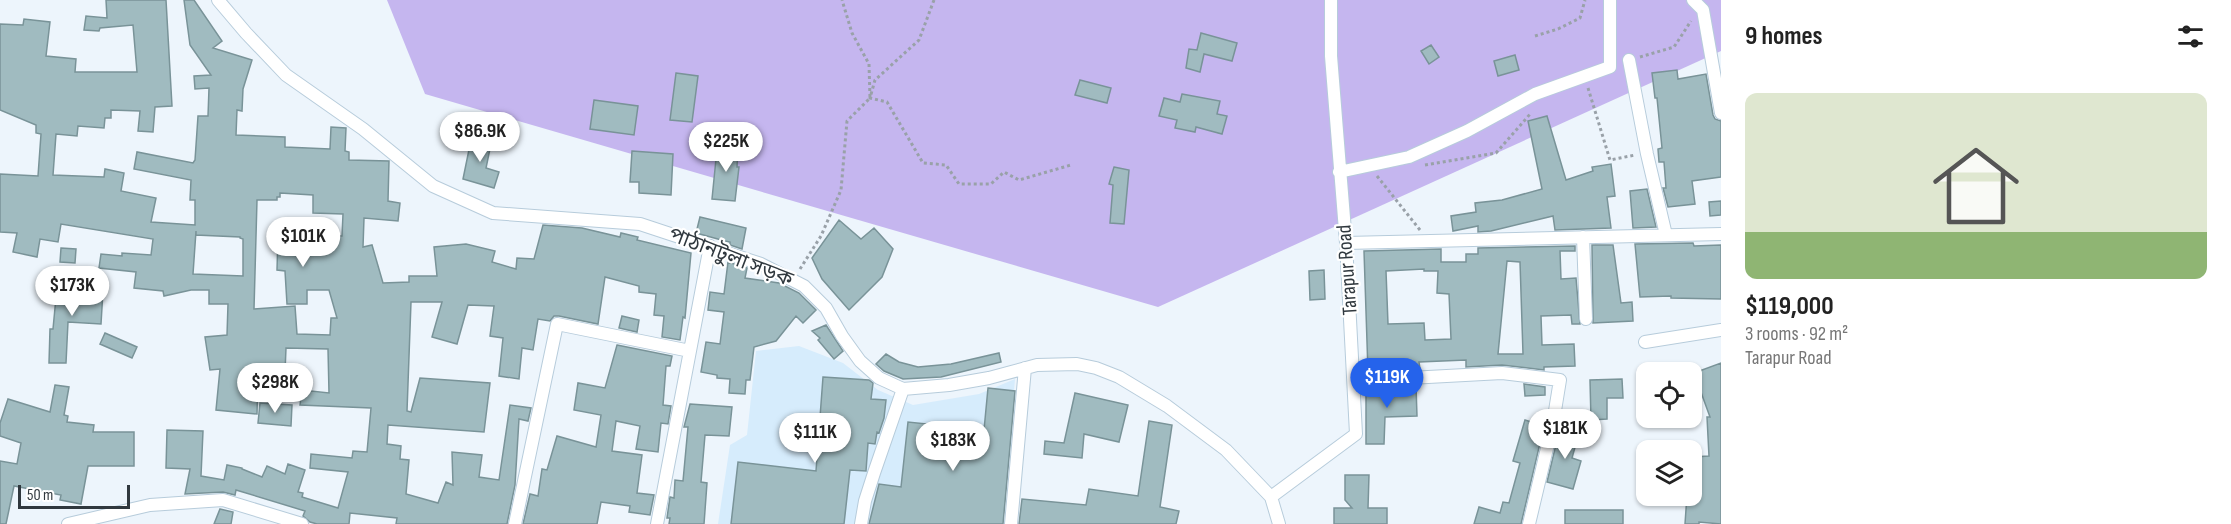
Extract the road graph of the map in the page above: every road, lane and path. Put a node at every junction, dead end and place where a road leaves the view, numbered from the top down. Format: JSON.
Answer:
{"nodes":[{"id":1,"x":218,"y":0,"type":"edge"},
{"id":2,"x":843,"y":0,"type":"edge"},
{"id":3,"x":934,"y":0,"type":"edge"},
{"id":4,"x":1331,"y":0,"type":"edge"},
{"id":5,"x":1585,"y":0,"type":"edge"},
{"id":6,"x":1610,"y":0,"type":"edge"},
{"id":7,"x":1697,"y":3,"type":"edge"},
{"id":8,"x":1535,"y":36,"type":"dead end"},
{"id":9,"x":1629,"y":60,"type":"joint"},
{"id":10,"x":1579,"y":90,"type":"dead end"},
{"id":11,"x":870,"y":98,"type":"junction"},
{"id":12,"x":1535,"y":109,"type":"dead end"},
{"id":13,"x":1721,"y":113,"type":"edge"},
{"id":14,"x":1647,"y":154,"type":"junction"},
{"id":15,"x":1071,"y":165,"type":"dead end"},
{"id":16,"x":1418,"y":166,"type":"dead end"},
{"id":17,"x":1372,"y":170,"type":"dead end"},
{"id":18,"x":1339,"y":172,"type":"junction"},
{"id":19,"x":1721,"y":234,"type":"edge"},
{"id":20,"x":1666,"y":235,"type":"junction"},
{"id":21,"x":1583,"y":237,"type":"junction"},
{"id":22,"x":1428,"y":241,"type":"junction"},
{"id":23,"x":1346,"y":243,"type":"junction"},
{"id":24,"x":710,"y":246,"type":"junction"},
{"id":25,"x":794,"y":280,"type":"junction"},
{"id":26,"x":1586,"y":320,"type":"dead end"},
{"id":27,"x":1721,"y":330,"type":"edge"},
{"id":28,"x":1645,"y":342,"type":"dead end"},
{"id":29,"x":690,"y":351,"type":"junction"},
{"id":30,"x":1025,"y":368,"type":"junction"},
{"id":31,"x":1354,"y":381,"type":"junction"},
{"id":32,"x":903,"y":389,"type":"junction"},
{"id":33,"x":1271,"y":497,"type":"junction"},
{"id":34,"x":68,"y":524,"type":"edge"},
{"id":35,"x":302,"y":524,"type":"edge"},
{"id":36,"x":515,"y":524,"type":"edge"},
{"id":37,"x":657,"y":524,"type":"edge"},
{"id":38,"x":861,"y":524,"type":"edge"},
{"id":39,"x":1011,"y":524,"type":"edge"},
{"id":40,"x":1280,"y":524,"type":"edge"},
{"id":41,"x":1529,"y":524,"type":"edge"}],
"edges":[{"from":1,"to":24,"type":"street","name":"পাঠানটুলা সড়ক"},
{"from":2,"to":11,"type":"path"},
{"from":3,"to":11,"type":"path"},
{"from":4,"to":18,"type":"street","name":"Tarapur Road"},
{"from":5,"to":8,"type":"path"},
{"from":6,"to":18,"type":"street"},
{"from":7,"to":9,"type":"path"},
{"from":7,"to":13,"type":"street"},
{"from":9,"to":14,"type":"street"},
{"from":10,"to":14,"type":"path"},
{"from":11,"to":15,"type":"path"},
{"from":11,"to":25,"type":"path"},
{"from":12,"to":16,"type":"path"},
{"from":14,"to":20,"type":"street"},
{"from":17,"to":22,"type":"path"},
{"from":18,"to":23,"type":"street","name":"Tarapur Road"},
{"from":19,"to":20,"type":"street"},
{"from":20,"to":21,"type":"street"},
{"from":21,"to":22,"type":"street"},
{"from":21,"to":26,"type":"street"},
{"from":22,"to":23,"type":"street"},
{"from":23,"to":31,"type":"street","name":"Tarapur Road"},
{"from":24,"to":25,"type":"street","name":"পাঠানটুলা সড়ক"},
{"from":24,"to":29,"type":"street"},
{"from":25,"to":32,"type":"street","name":"পাঠানটুলা সড়ক"},
{"from":27,"to":28,"type":"street"},
{"from":29,"to":36,"type":"street"},
{"from":29,"to":37,"type":"street"},
{"from":30,"to":32,"type":"street"},
{"from":30,"to":33,"type":"street"},
{"from":30,"to":39,"type":"street"},
{"from":31,"to":33,"type":"street","name":"Tarapur Road"},
{"from":31,"to":41,"type":"street"},
{"from":32,"to":38,"type":"street"},
{"from":33,"to":40,"type":"street"},
{"from":34,"to":35,"type":"street"}]}
